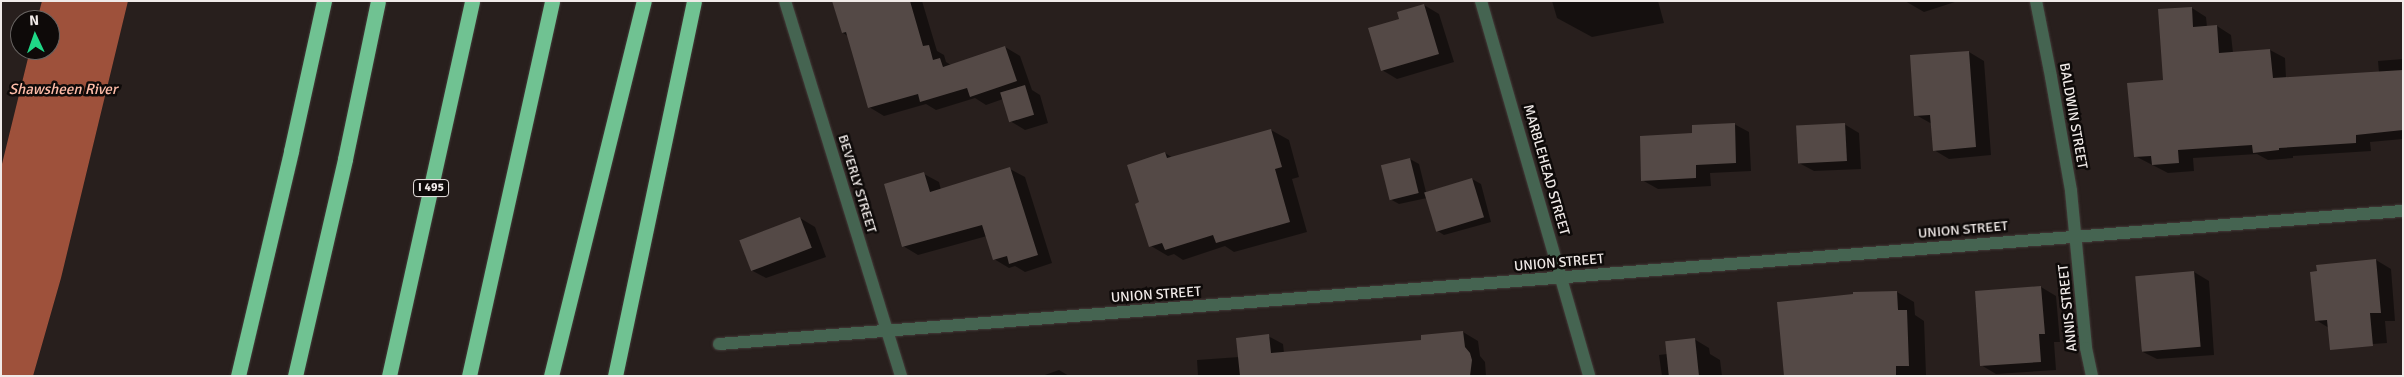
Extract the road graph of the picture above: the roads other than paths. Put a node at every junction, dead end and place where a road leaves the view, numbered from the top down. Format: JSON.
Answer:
{"nodes":[{"id":1,"x":324,"y":1,"type":"edge"},
{"id":2,"x":378,"y":1,"type":"edge"},
{"id":3,"x":472,"y":1,"type":"edge"},
{"id":4,"x":552,"y":1,"type":"edge"},
{"id":5,"x":644,"y":1,"type":"edge"},
{"id":6,"x":694,"y":1,"type":"edge"},
{"id":7,"x":785,"y":1,"type":"edge"},
{"id":8,"x":1481,"y":1,"type":"edge"},
{"id":9,"x":2036,"y":1,"type":"edge"},
{"id":10,"x":2403,"y":211,"type":"edge"},
{"id":11,"x":2077,"y":236,"type":"junction"},
{"id":12,"x":1562,"y":277,"type":"junction"},
{"id":13,"x":887,"y":331,"type":"junction"},
{"id":14,"x":718,"y":344,"type":"dead end"},
{"id":15,"x":238,"y":376,"type":"edge"},
{"id":16,"x":295,"y":376,"type":"edge"},
{"id":17,"x":389,"y":376,"type":"edge"},
{"id":18,"x":469,"y":376,"type":"edge"},
{"id":19,"x":552,"y":376,"type":"edge"},
{"id":20,"x":615,"y":376,"type":"edge"},
{"id":21,"x":901,"y":376,"type":"edge"},
{"id":22,"x":1590,"y":376,"type":"edge"},
{"id":23,"x":2092,"y":376,"type":"edge"}],
"edges":[{"from":1,"to":15,"type":"highway"},
{"from":2,"to":16,"type":"highway"},
{"from":3,"to":17,"type":"highway","number":"I 495"},
{"from":4,"to":18,"type":"highway"},
{"from":5,"to":19,"type":"highway"},
{"from":6,"to":20,"type":"highway"},
{"from":7,"to":13,"type":"street","name":"BEVERLY STREET"},
{"from":8,"to":12,"type":"street","name":"MARBLEHEAD STREET"},
{"from":9,"to":11,"type":"street","name":"BALDWIN STREET"},
{"from":10,"to":11,"type":"street","name":"UNION STREET"},
{"from":11,"to":12,"type":"street","name":"UNION STREET"},
{"from":11,"to":23,"type":"street","name":"ANNIS STREET"},
{"from":12,"to":13,"type":"street","name":"UNION STREET"},
{"from":12,"to":22,"type":"street","name":"MARBLEHEAD STREET"},
{"from":13,"to":14,"type":"street","name":"UNION STREET"},
{"from":13,"to":21,"type":"street","name":"BEVERLY STREET"}]}
